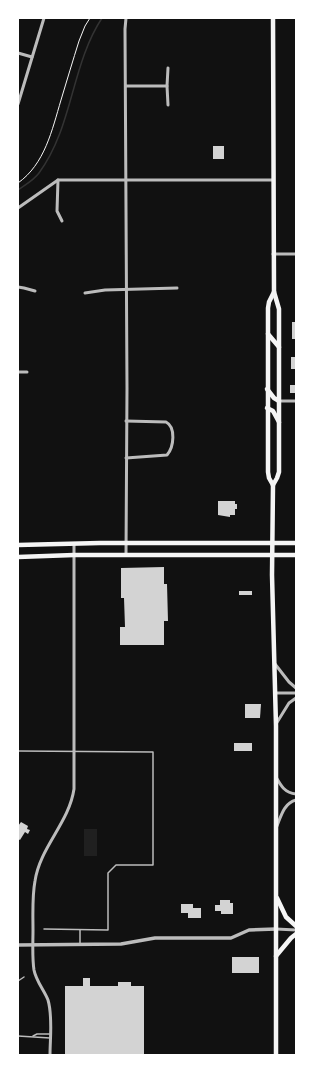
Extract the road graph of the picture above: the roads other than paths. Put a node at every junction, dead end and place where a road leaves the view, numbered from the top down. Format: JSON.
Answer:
{"nodes":[{"id":1,"x":44,"y":18,"type":"edge"},
{"id":2,"x":126,"y":18,"type":"edge"},
{"id":3,"x":273,"y":18,"type":"edge"},
{"id":4,"x":18,"y":53,"type":"edge"},
{"id":5,"x":32,"y":57,"type":"junction"},
{"id":6,"x":168,"y":68,"type":"dead end"},
{"id":7,"x":126,"y":86,"type":"junction"},
{"id":8,"x":166,"y":86,"type":"junction"},
{"id":9,"x":18,"y":104,"type":"edge"},
{"id":10,"x":168,"y":105,"type":"dead end"},
{"id":11,"x":58,"y":180,"type":"junction"},
{"id":12,"x":126,"y":180,"type":"junction"},
{"id":13,"x":273,"y":180,"type":"junction"},
{"id":14,"x":18,"y":208,"type":"edge"},
{"id":15,"x":62,"y":221,"type":"dead end"},
{"id":16,"x":273,"y":254,"type":"junction"},
{"id":17,"x":296,"y":254,"type":"edge"},
{"id":18,"x":18,"y":287,"type":"edge"},
{"id":19,"x":177,"y":288,"type":"dead end"},
{"id":20,"x":126,"y":290,"type":"junction"},
{"id":21,"x":35,"y":291,"type":"dead end"},
{"id":22,"x":274,"y":292,"type":"junction"},
{"id":23,"x":86,"y":293,"type":"dead end"},
{"id":24,"x":268,"y":334,"type":"junction"},
{"id":25,"x":279,"y":347,"type":"junction"},
{"id":26,"x":18,"y":372,"type":"edge"},
{"id":27,"x":27,"y":372,"type":"dead end"},
{"id":28,"x":268,"y":389,"type":"junction"},
{"id":29,"x":279,"y":401,"type":"junction"},
{"id":30,"x":296,"y":401,"type":"edge"},
{"id":31,"x":268,"y":408,"type":"junction"},
{"id":32,"x":126,"y":421,"type":"junction"},
{"id":33,"x":280,"y":424,"type":"junction"},
{"id":34,"x":126,"y":458,"type":"junction"},
{"id":35,"x":273,"y":485,"type":"junction"},
{"id":36,"x":126,"y":543,"type":"junction"},
{"id":37,"x":272,"y":543,"type":"junction"},
{"id":38,"x":296,"y":543,"type":"edge"},
{"id":39,"x":74,"y":544,"type":"junction"},
{"id":40,"x":18,"y":545,"type":"edge"},
{"id":41,"x":74,"y":555,"type":"junction"},
{"id":42,"x":126,"y":555,"type":"junction"},
{"id":43,"x":272,"y":555,"type":"junction"},
{"id":44,"x":296,"y":555,"type":"edge"},
{"id":45,"x":18,"y":557,"type":"edge"},
{"id":46,"x":274,"y":663,"type":"junction"},
{"id":47,"x":296,"y":688,"type":"edge"},
{"id":48,"x":275,"y":693,"type":"junction"},
{"id":49,"x":296,"y":693,"type":"edge"},
{"id":50,"x":296,"y":698,"type":"edge"},
{"id":51,"x":276,"y":726,"type":"junction"},
{"id":52,"x":18,"y":751,"type":"edge"},
{"id":53,"x":74,"y":752,"type":"junction"},
{"id":54,"x":276,"y":775,"type":"junction"},
{"id":55,"x":296,"y":794,"type":"edge"},
{"id":56,"x":296,"y":800,"type":"edge"},
{"id":57,"x":276,"y":828,"type":"junction"},
{"id":58,"x":276,"y":895,"type":"junction"},
{"id":59,"x":296,"y":926,"type":"edge"},
{"id":60,"x":44,"y":929,"type":"dead end"},
{"id":61,"x":276,"y":929,"type":"junction"},
{"id":62,"x":80,"y":930,"type":"junction"},
{"id":63,"x":296,"y":930,"type":"edge"},
{"id":64,"x":296,"y":934,"type":"edge"},
{"id":65,"x":18,"y":945,"type":"edge"},
{"id":66,"x":33,"y":945,"type":"junction"},
{"id":67,"x":80,"y":945,"type":"junction"},
{"id":68,"x":276,"y":956,"type":"junction"},
{"id":69,"x":24,"y":977,"type":"dead end"},
{"id":70,"x":18,"y":981,"type":"edge"},
{"id":71,"x":50,"y":1034,"type":"junction"},
{"id":72,"x":18,"y":1036,"type":"edge"},
{"id":73,"x":33,"y":1036,"type":"junction"},
{"id":74,"x":50,"y":1038,"type":"junction"},
{"id":75,"x":50,"y":1055,"type":"edge"},
{"id":76,"x":276,"y":1055,"type":"edge"}],
"edges":[{"from":1,"to":5,"type":"street"},
{"from":2,"to":7,"type":"street"},
{"from":3,"to":13,"type":"main road"},
{"from":4,"to":5,"type":"street"},
{"from":5,"to":9,"type":"street"},
{"from":6,"to":8,"type":"street"},
{"from":7,"to":8,"type":"street"},
{"from":7,"to":12,"type":"street"},
{"from":8,"to":10,"type":"street"},
{"from":11,"to":12,"type":"street"},
{"from":11,"to":14,"type":"street"},
{"from":11,"to":15,"type":"street"},
{"from":12,"to":13,"type":"street"},
{"from":12,"to":20,"type":"street"},
{"from":13,"to":16,"type":"main road"},
{"from":16,"to":17,"type":"street"},
{"from":16,"to":22,"type":"main road"},
{"from":18,"to":21,"type":"street"},
{"from":19,"to":20,"type":"street"},
{"from":20,"to":23,"type":"street"},
{"from":20,"to":32,"type":"street"},
{"from":22,"to":24,"type":"main road"},
{"from":22,"to":25,"type":"main road"},
{"from":24,"to":25,"type":"main road"},
{"from":24,"to":28,"type":"main road"},
{"from":25,"to":29,"type":"main road"},
{"from":26,"to":27,"type":"street"},
{"from":28,"to":29,"type":"main road"},
{"from":28,"to":31,"type":"main road"},
{"from":29,"to":30,"type":"street"},
{"from":29,"to":33,"type":"main road"},
{"from":31,"to":33,"type":"main road"},
{"from":31,"to":35,"type":"main road"},
{"from":32,"to":34,"type":"street"},
{"from":32,"to":34,"type":"street"},
{"from":33,"to":35,"type":"main road"},
{"from":34,"to":36,"type":"street"},
{"from":35,"to":37,"type":"main road"},
{"from":36,"to":37,"type":"main road"},
{"from":36,"to":39,"type":"main road"},
{"from":36,"to":42,"type":"street"},
{"from":37,"to":38,"type":"main road"},
{"from":37,"to":43,"type":"main road"},
{"from":39,"to":40,"type":"main road"},
{"from":39,"to":41,"type":"street"},
{"from":41,"to":42,"type":"main road"},
{"from":41,"to":45,"type":"main road"},
{"from":41,"to":53,"type":"street"},
{"from":42,"to":43,"type":"main road"},
{"from":43,"to":44,"type":"main road"},
{"from":43,"to":46,"type":"main road"},
{"from":46,"to":47,"type":"street"},
{"from":46,"to":48,"type":"main road"},
{"from":48,"to":49,"type":"street"},
{"from":48,"to":51,"type":"main road"},
{"from":50,"to":51,"type":"street"},
{"from":51,"to":54,"type":"main road"},
{"from":52,"to":53,"type":"lane"},
{"from":53,"to":62,"type":"lane"},
{"from":53,"to":66,"type":"street"},
{"from":54,"to":55,"type":"street"},
{"from":54,"to":57,"type":"main road"},
{"from":56,"to":57,"type":"street"},
{"from":57,"to":58,"type":"main road"},
{"from":58,"to":59,"type":"main road"},
{"from":58,"to":61,"type":"main road"},
{"from":60,"to":62,"type":"lane"},
{"from":61,"to":63,"type":"street"},
{"from":61,"to":67,"type":"street"},
{"from":61,"to":68,"type":"main road"},
{"from":62,"to":67,"type":"lane"},
{"from":64,"to":68,"type":"main road"},
{"from":65,"to":66,"type":"street"},
{"from":66,"to":67,"type":"street"},
{"from":66,"to":71,"type":"street"},
{"from":68,"to":76,"type":"main road"},
{"from":69,"to":70,"type":"lane"},
{"from":71,"to":73,"type":"lane"},
{"from":71,"to":74,"type":"street"},
{"from":72,"to":73,"type":"lane"},
{"from":73,"to":74,"type":"lane"},
{"from":74,"to":75,"type":"street"}]}
